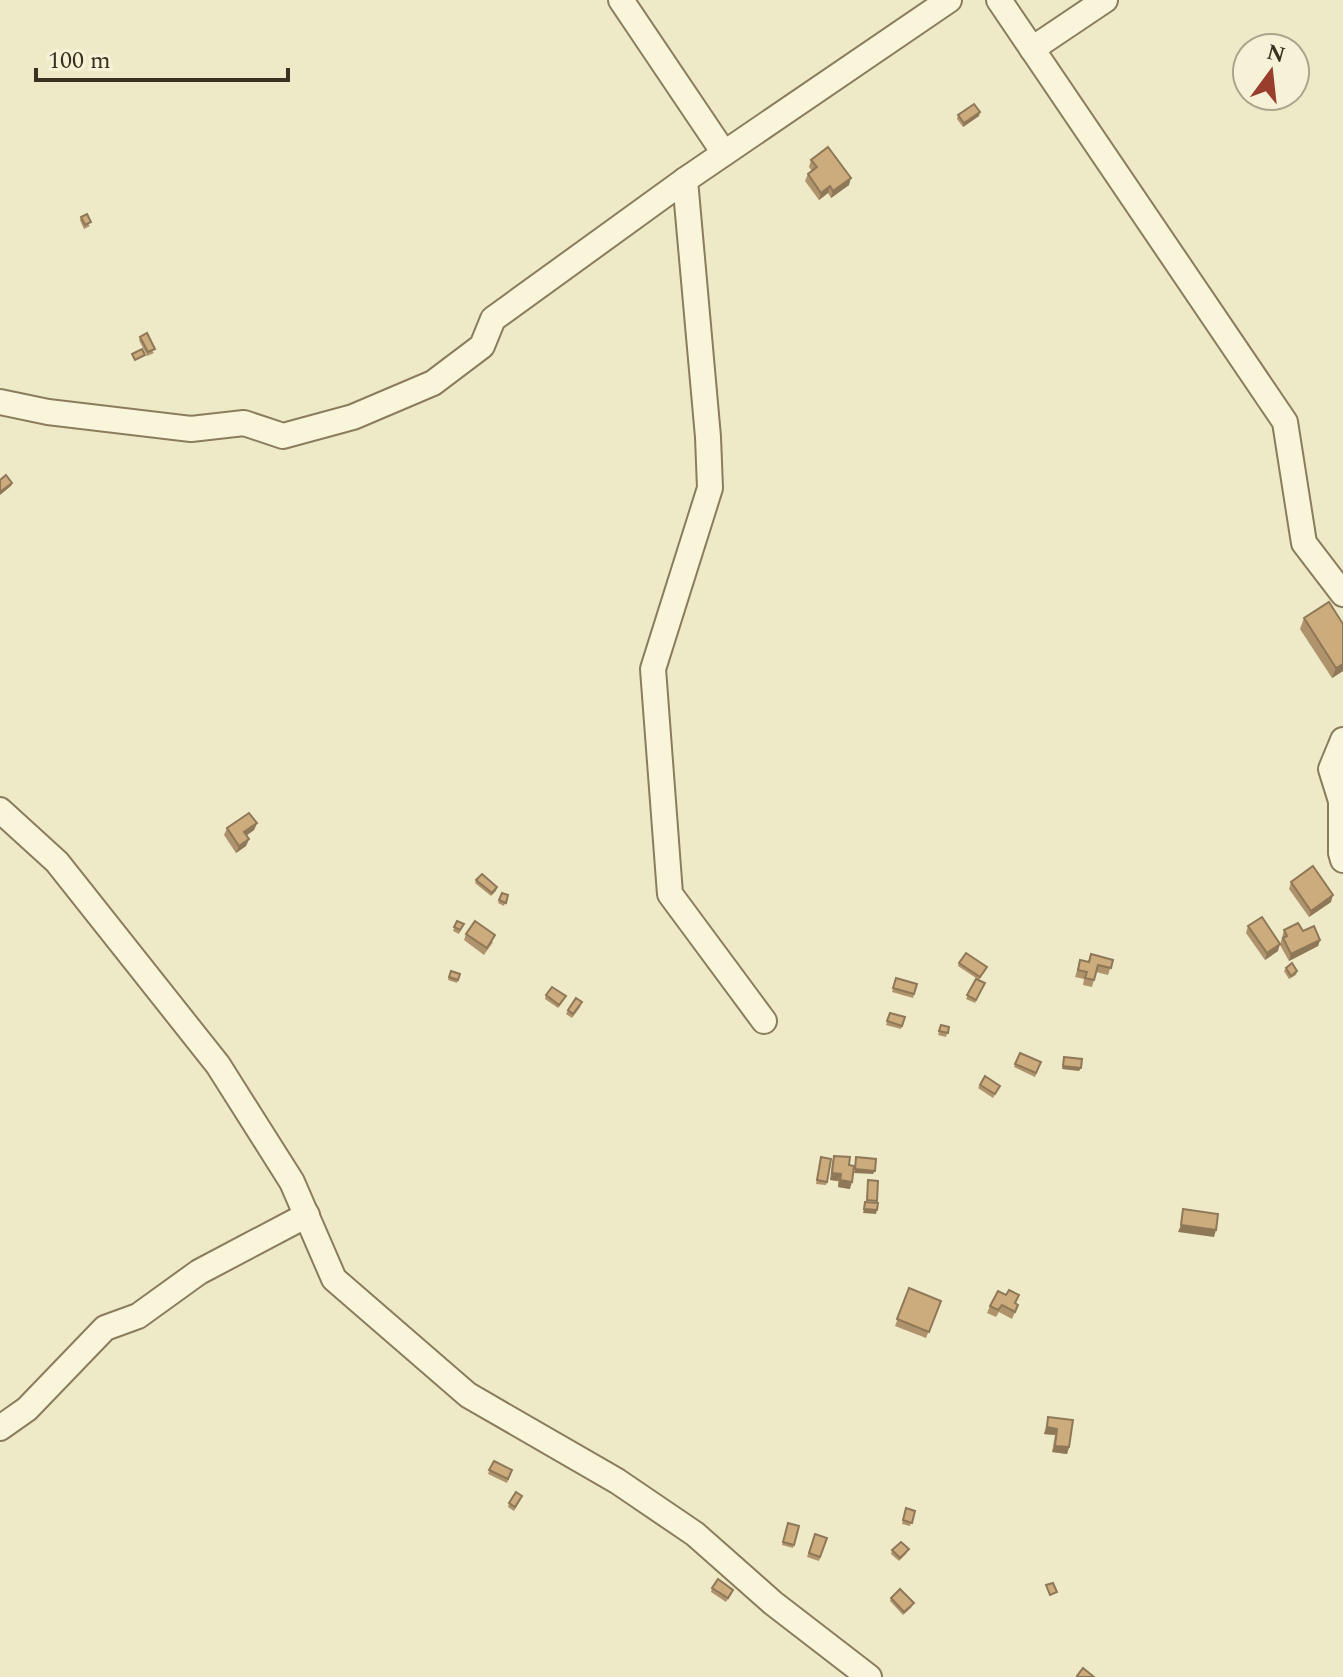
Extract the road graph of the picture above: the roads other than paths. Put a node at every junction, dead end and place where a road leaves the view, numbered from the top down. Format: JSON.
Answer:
{"nodes":[{"id":1,"x":621,"y":0,"type":"edge"},
{"id":2,"x":949,"y":0,"type":"edge"},
{"id":3,"x":999,"y":0,"type":"edge"},
{"id":4,"x":1105,"y":0,"type":"edge"},
{"id":5,"x":1032,"y":49,"type":"junction"},
{"id":6,"x":724,"y":153,"type":"junction"},
{"id":7,"x":685,"y":180,"type":"junction"},
{"id":8,"x":0,"y":402,"type":"edge"},
{"id":9,"x":1343,"y":594,"type":"edge"},
{"id":10,"x":1343,"y":740,"type":"edge"},
{"id":11,"x":0,"y":810,"type":"edge"},
{"id":12,"x":1343,"y":860,"type":"edge"},
{"id":13,"x":764,"y":1021,"type":"dead end"},
{"id":14,"x":307,"y":1215,"type":"junction"},
{"id":15,"x":0,"y":1428,"type":"edge"},
{"id":16,"x":869,"y":1677,"type":"edge"}],
"edges":[{"from":1,"to":6,"type":"street"},
{"from":2,"to":6,"type":"street"},
{"from":3,"to":5,"type":"street"},
{"from":4,"to":5,"type":"street"},
{"from":5,"to":9,"type":"street"},
{"from":6,"to":7,"type":"street"},
{"from":7,"to":8,"type":"street"},
{"from":7,"to":13,"type":"street"},
{"from":10,"to":12,"type":"street"},
{"from":11,"to":14,"type":"street"},
{"from":14,"to":15,"type":"street"},
{"from":14,"to":16,"type":"street"}]}
